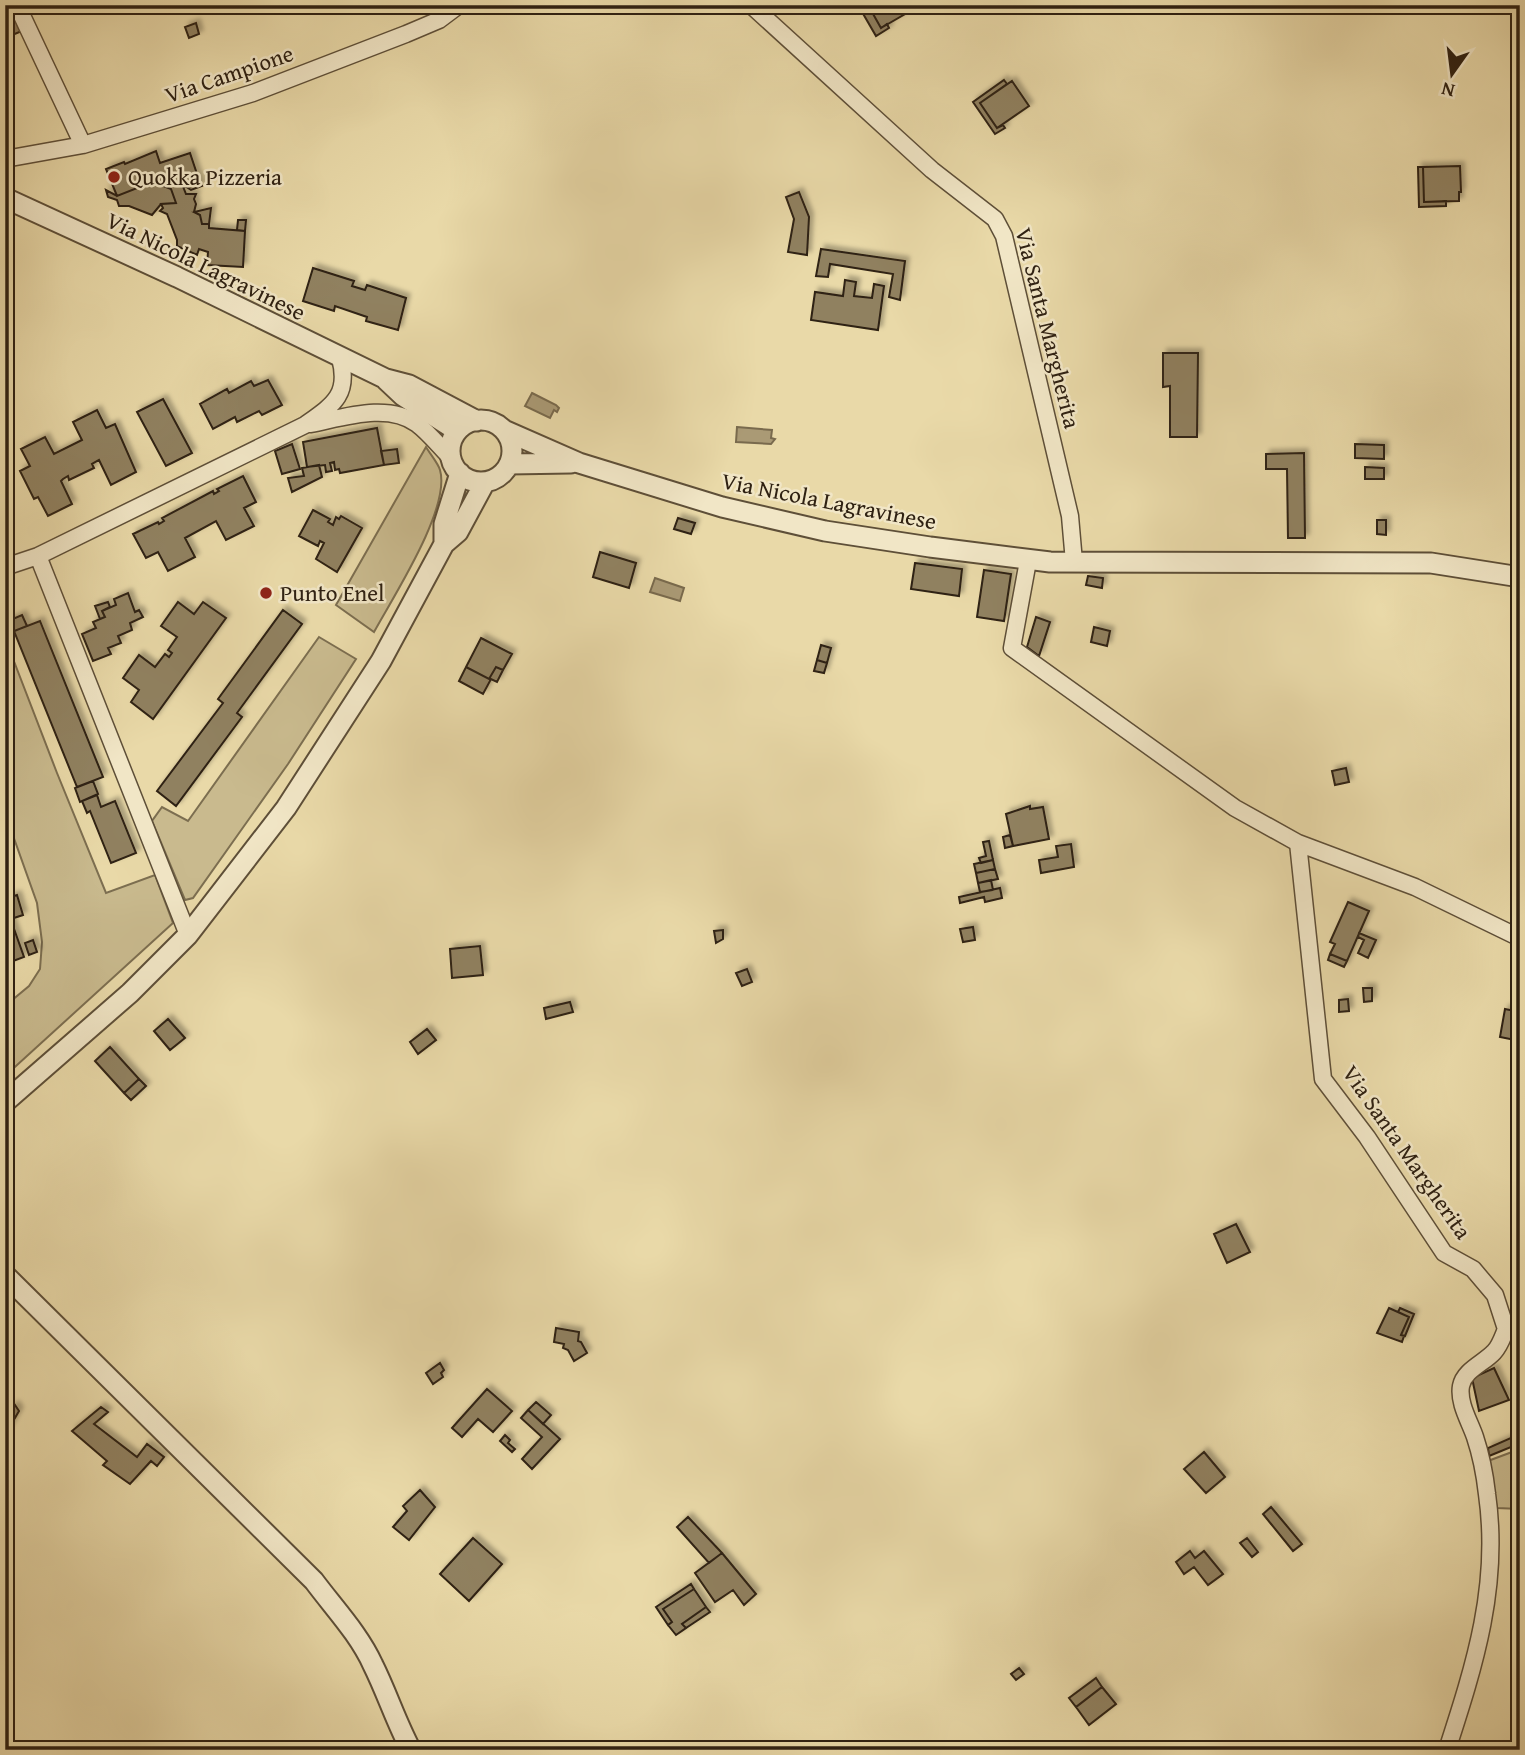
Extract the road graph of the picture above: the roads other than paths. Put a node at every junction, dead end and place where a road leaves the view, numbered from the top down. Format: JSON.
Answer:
{"nodes":[{"id":1,"x":17,"y":5,"type":"edge"},
{"id":2,"x":459,"y":5,"type":"edge"},
{"id":3,"x":751,"y":5,"type":"edge"},
{"id":4,"x":83,"y":145,"type":"junction"},
{"id":5,"x":5,"y":159,"type":"edge"},
{"id":6,"x":5,"y":198,"type":"edge"},
{"id":7,"x":340,"y":358,"type":"junction"},
{"id":8,"x":386,"y":379,"type":"junction"},
{"id":9,"x":477,"y":421,"type":"junction"},
{"id":10,"x":305,"y":425,"type":"junction"},
{"id":11,"x":504,"y":430,"type":"junction"},
{"id":12,"x":457,"y":431,"type":"junction"},
{"id":13,"x":579,"y":463,"type":"junction"},
{"id":14,"x":509,"y":464,"type":"junction"},
{"id":15,"x":456,"y":466,"type":"junction"},
{"id":16,"x":485,"y":482,"type":"junction"},
{"id":17,"x":444,"y":544,"type":"junction"},
{"id":18,"x":37,"y":555,"type":"junction"},
{"id":19,"x":1028,"y":561,"type":"junction"},
{"id":20,"x":1074,"y":562,"type":"junction"},
{"id":21,"x":5,"y":567,"type":"edge"},
{"id":22,"x":1520,"y":578,"type":"edge"},
{"id":23,"x":1298,"y":843,"type":"junction"},
{"id":24,"x":188,"y":935,"type":"junction"},
{"id":25,"x":1520,"y":938,"type":"edge"},
{"id":26,"x":5,"y":1102,"type":"edge"},
{"id":27,"x":5,"y":1275,"type":"edge"},
{"id":28,"x":411,"y":1750,"type":"edge"},
{"id":29,"x":1447,"y":1750,"type":"edge"}],
"edges":[{"from":1,"to":4,"type":"street"},
{"from":2,"to":4,"type":"street","name":"Via Campione"},
{"from":3,"to":20,"type":"street","name":"Via Santa Margherita"},
{"from":4,"to":5,"type":"street","name":"Via Campione"},
{"from":6,"to":7,"type":"street","name":"Via Nicola Lagravinese"},
{"from":7,"to":8,"type":"street","name":"Via Nicola Lagravinese"},
{"from":7,"to":10,"type":"street"},
{"from":8,"to":9,"type":"street","name":"Via Nicola Lagravinese"},
{"from":8,"to":12,"type":"street","name":"Via Nicola Lagravinese"},
{"from":9,"to":11,"type":"street"},
{"from":9,"to":12,"type":"street"},
{"from":10,"to":15,"type":"street"},
{"from":10,"to":18,"type":"street"},
{"from":11,"to":13,"type":"street","name":"Via Nicola Lagravinese"},
{"from":11,"to":14,"type":"street"},
{"from":12,"to":15,"type":"street"},
{"from":13,"to":14,"type":"street","name":"Via Nicola Lagravinese"},
{"from":13,"to":19,"type":"street","name":"Via Nicola Lagravinese"},
{"from":14,"to":16,"type":"street"},
{"from":15,"to":16,"type":"street"},
{"from":15,"to":17,"type":"street"},
{"from":16,"to":17,"type":"street"},
{"from":17,"to":24,"type":"street"},
{"from":18,"to":21,"type":"street"},
{"from":18,"to":24,"type":"street"},
{"from":19,"to":20,"type":"street","name":"Via Nicola Lagravinese"},
{"from":19,"to":23,"type":"street"},
{"from":20,"to":22,"type":"street","name":"Via Nicola Lagravinese"},
{"from":23,"to":25,"type":"street"},
{"from":23,"to":29,"type":"street","name":"Via Santa Margherita"},
{"from":24,"to":26,"type":"street"},
{"from":27,"to":28,"type":"street"}]}
